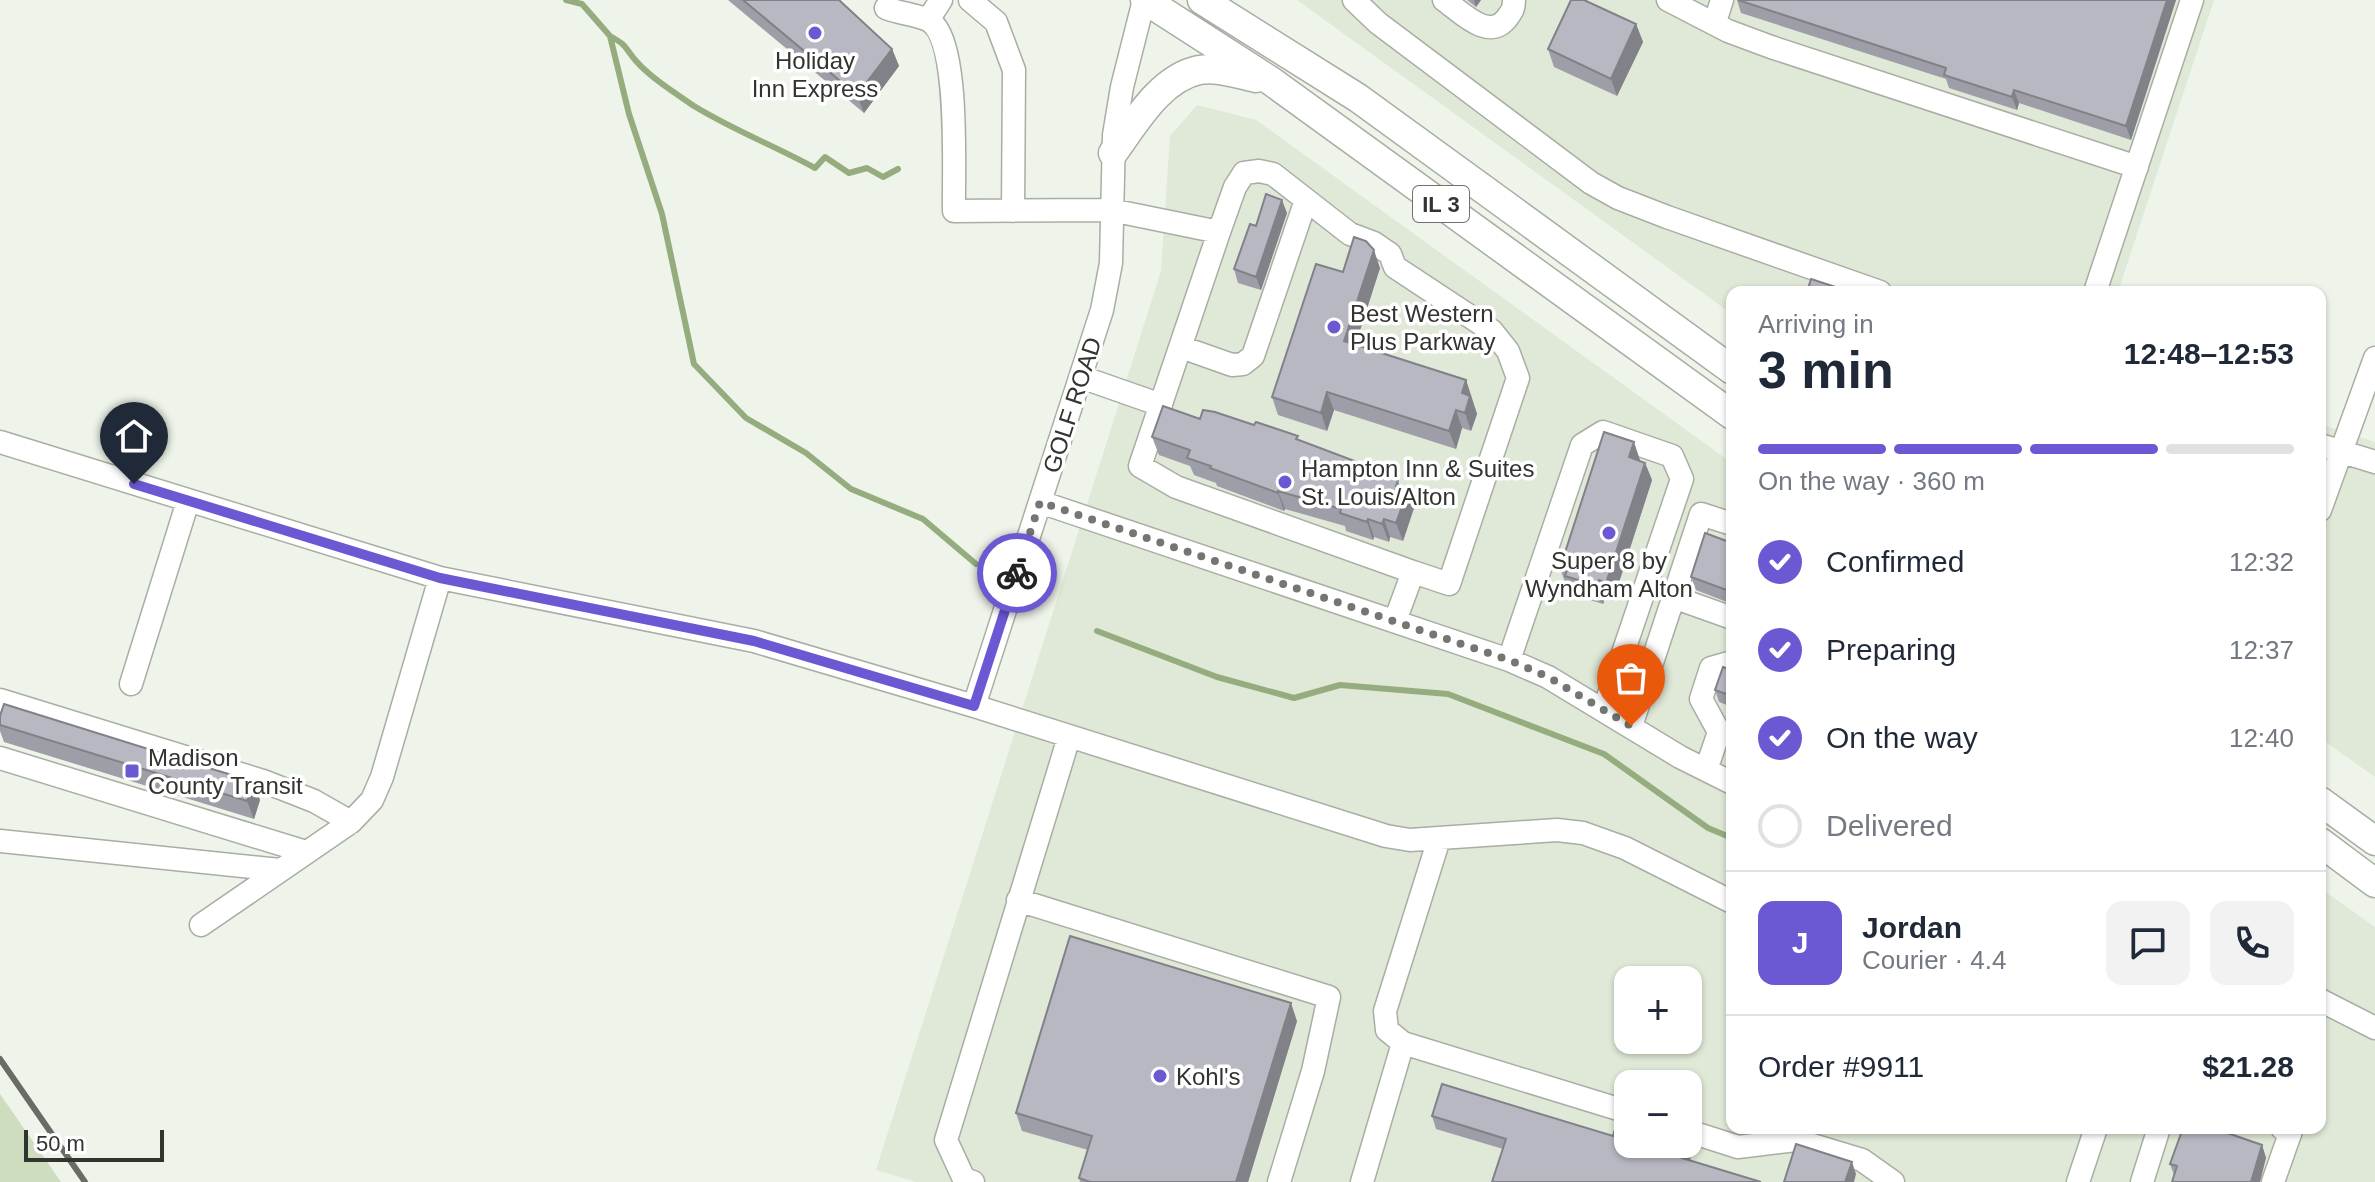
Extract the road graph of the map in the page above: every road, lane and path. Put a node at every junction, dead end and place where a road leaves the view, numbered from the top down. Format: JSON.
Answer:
{"nodes":[{"id":1,"x":941,"y":0,"type":"edge"},
{"id":2,"x":970,"y":0,"type":"edge"},
{"id":3,"x":1145,"y":0,"type":"edge"},
{"id":4,"x":1202,"y":0,"type":"edge"},
{"id":5,"x":1354,"y":0,"type":"edge"},
{"id":6,"x":1444,"y":0,"type":"edge"},
{"id":7,"x":1514,"y":0,"type":"edge"},
{"id":8,"x":1722,"y":0,"type":"edge"},
{"id":9,"x":2192,"y":0,"type":"edge"},
{"id":10,"x":1671,"y":1,"type":"edge"},
{"id":11,"x":886,"y":8,"type":"dead end"},
{"id":12,"x":928,"y":20,"type":"junction"},
{"id":13,"x":1715,"y":22,"type":"junction"},
{"id":14,"x":1271,"y":81,"type":"junction"},
{"id":15,"x":1113,"y":153,"type":"junction"},
{"id":16,"x":2137,"y":167,"type":"junction"},
{"id":17,"x":1306,"y":200,"type":"junction"},
{"id":18,"x":1111,"y":210,"type":"junction"},
{"id":19,"x":1013,"y":211,"type":"junction"},
{"id":20,"x":1219,"y":232,"type":"junction"},
{"id":21,"x":1863,"y":286,"type":"edge"},
{"id":22,"x":2097,"y":286,"type":"edge"},
{"id":23,"x":1181,"y":347,"type":"junction"},
{"id":24,"x":2375,"y":358,"type":"edge"},
{"id":25,"x":1726,"y":366,"type":"edge"},
{"id":26,"x":1081,"y":377,"type":"junction"},
{"id":27,"x":1161,"y":405,"type":"junction"},
{"id":28,"x":1726,"y":411,"type":"edge"},
{"id":29,"x":0,"y":442,"type":"edge"},
{"id":30,"x":2326,"y":447,"type":"edge"},
{"id":31,"x":2342,"y":451,"type":"junction"},
{"id":32,"x":2375,"y":462,"type":"edge"},
{"id":33,"x":2326,"y":494,"type":"edge"},
{"id":34,"x":188,"y":501,"type":"junction"},
{"id":35,"x":1040,"y":502,"type":"junction"},
{"id":36,"x":1726,"y":522,"type":"edge"},
{"id":37,"x":1413,"y":572,"type":"junction"},
{"id":38,"x":440,"y":578,"type":"junction"},
{"id":39,"x":1673,"y":597,"type":"junction"},
{"id":40,"x":1726,"y":616,"type":"edge"},
{"id":41,"x":1395,"y":621,"type":"junction"},
{"id":42,"x":1509,"y":660,"type":"junction"},
{"id":43,"x":1726,"y":664,"type":"edge"},
{"id":44,"x":131,"y":684,"type":"dead end"},
{"id":45,"x":0,"y":700,"type":"edge"},
{"id":46,"x":974,"y":706,"type":"junction"},
{"id":47,"x":1604,"y":709,"type":"junction"},
{"id":48,"x":1631,"y":726,"type":"junction"},
{"id":49,"x":1069,"y":737,"type":"junction"},
{"id":50,"x":0,"y":758,"type":"edge"},
{"id":51,"x":1706,"y":770,"type":"junction"},
{"id":52,"x":1726,"y":780,"type":"edge"},
{"id":53,"x":2326,"y":805,"type":"edge"},
{"id":54,"x":351,"y":822,"type":"junction"},
{"id":55,"x":1439,"y":839,"type":"junction"},
{"id":56,"x":0,"y":841,"type":"edge"},
{"id":57,"x":2375,"y":841,"type":"edge"},
{"id":58,"x":2326,"y":846,"type":"edge"},
{"id":59,"x":306,"y":852,"type":"junction"},
{"id":60,"x":280,"y":870,"type":"junction"},
{"id":61,"x":2375,"y":883,"type":"edge"},
{"id":62,"x":1726,"y":899,"type":"edge"},
{"id":63,"x":1018,"y":900,"type":"junction"},
{"id":64,"x":201,"y":925,"type":"dead end"},
{"id":65,"x":2326,"y":1003,"type":"edge"},
{"id":66,"x":2375,"y":1028,"type":"edge"},
{"id":67,"x":1403,"y":1043,"type":"junction"},
{"id":68,"x":1614,"y":1108,"type":"edge"},
{"id":69,"x":2095,"y":1134,"type":"edge"},
{"id":70,"x":2157,"y":1134,"type":"edge"},
{"id":71,"x":2290,"y":1134,"type":"edge"},
{"id":72,"x":1702,"y":1135,"type":"edge"},
{"id":73,"x":2086,"y":1180,"type":"edge"},
{"id":74,"x":973,"y":1182,"type":"edge"},
{"id":75,"x":1279,"y":1182,"type":"edge"},
{"id":76,"x":1362,"y":1182,"type":"edge"},
{"id":77,"x":1893,"y":1182,"type":"edge"},
{"id":78,"x":2142,"y":1182,"type":"edge"},
{"id":79,"x":2273,"y":1182,"type":"edge"}],
"edges":[{"from":1,"to":12,"type":"street"},
{"from":2,"to":19,"type":"street"},
{"from":3,"to":14,"type":"main road","number":"IL 3"},
{"from":3,"to":15,"type":"street","name":"GOLF ROAD"},
{"from":4,"to":25,"type":"main road","number":"IL 3"},
{"from":5,"to":21,"type":"street"},
{"from":6,"to":7,"type":"street"},
{"from":8,"to":13,"type":"street"},
{"from":9,"to":16,"type":"street"},
{"from":10,"to":13,"type":"street"},
{"from":11,"to":12,"type":"street"},
{"from":12,"to":19,"type":"street"},
{"from":13,"to":16,"type":"street"},
{"from":14,"to":15,"type":"main road"},
{"from":14,"to":28,"type":"main road","number":"IL 3"},
{"from":15,"to":18,"type":"street","name":"GOLF ROAD"},
{"from":16,"to":22,"type":"street"},
{"from":17,"to":20,"type":"street"},
{"from":17,"to":23,"type":"street"},
{"from":17,"to":37,"type":"street"},
{"from":18,"to":19,"type":"street"},
{"from":18,"to":20,"type":"street"},
{"from":18,"to":26,"type":"street","name":"GOLF ROAD"},
{"from":20,"to":23,"type":"street"},
{"from":23,"to":27,"type":"street"},
{"from":24,"to":31,"type":"street"},
{"from":26,"to":27,"type":"street"},
{"from":26,"to":35,"type":"street","name":"GOLF ROAD"},
{"from":27,"to":37,"type":"street"},
{"from":29,"to":34,"type":"street"},
{"from":30,"to":31,"type":"street"},
{"from":31,"to":32,"type":"street"},
{"from":31,"to":33,"type":"street"},
{"from":34,"to":38,"type":"street"},
{"from":34,"to":44,"type":"street"},
{"from":35,"to":41,"type":"street"},
{"from":35,"to":46,"type":"street","name":"GOLF ROAD"},
{"from":36,"to":39,"type":"street"},
{"from":37,"to":41,"type":"street"},
{"from":38,"to":46,"type":"street"},
{"from":38,"to":54,"type":"street"},
{"from":39,"to":40,"type":"street"},
{"from":39,"to":48,"type":"street"},
{"from":41,"to":42,"type":"street"},
{"from":42,"to":47,"type":"street"},
{"from":42,"to":47,"type":"street"},
{"from":43,"to":51,"type":"street"},
{"from":45,"to":54,"type":"street"},
{"from":46,"to":49,"type":"street"},
{"from":47,"to":48,"type":"street"},
{"from":48,"to":51,"type":"street"},
{"from":49,"to":55,"type":"street"},
{"from":49,"to":63,"type":"street"},
{"from":50,"to":59,"type":"street"},
{"from":51,"to":52,"type":"street"},
{"from":53,"to":57,"type":"main road"},
{"from":54,"to":59,"type":"street"},
{"from":55,"to":62,"type":"street"},
{"from":55,"to":67,"type":"street"},
{"from":56,"to":60,"type":"street"},
{"from":58,"to":61,"type":"main road"},
{"from":59,"to":60,"type":"street"},
{"from":60,"to":64,"type":"street"},
{"from":63,"to":74,"type":"street"},
{"from":63,"to":75,"type":"street"},
{"from":65,"to":66,"type":"street"},
{"from":67,"to":68,"type":"street"},
{"from":67,"to":76,"type":"street"},
{"from":69,"to":73,"type":"street"},
{"from":70,"to":78,"type":"street"},
{"from":71,"to":79,"type":"street"},
{"from":72,"to":77,"type":"street"}]}
